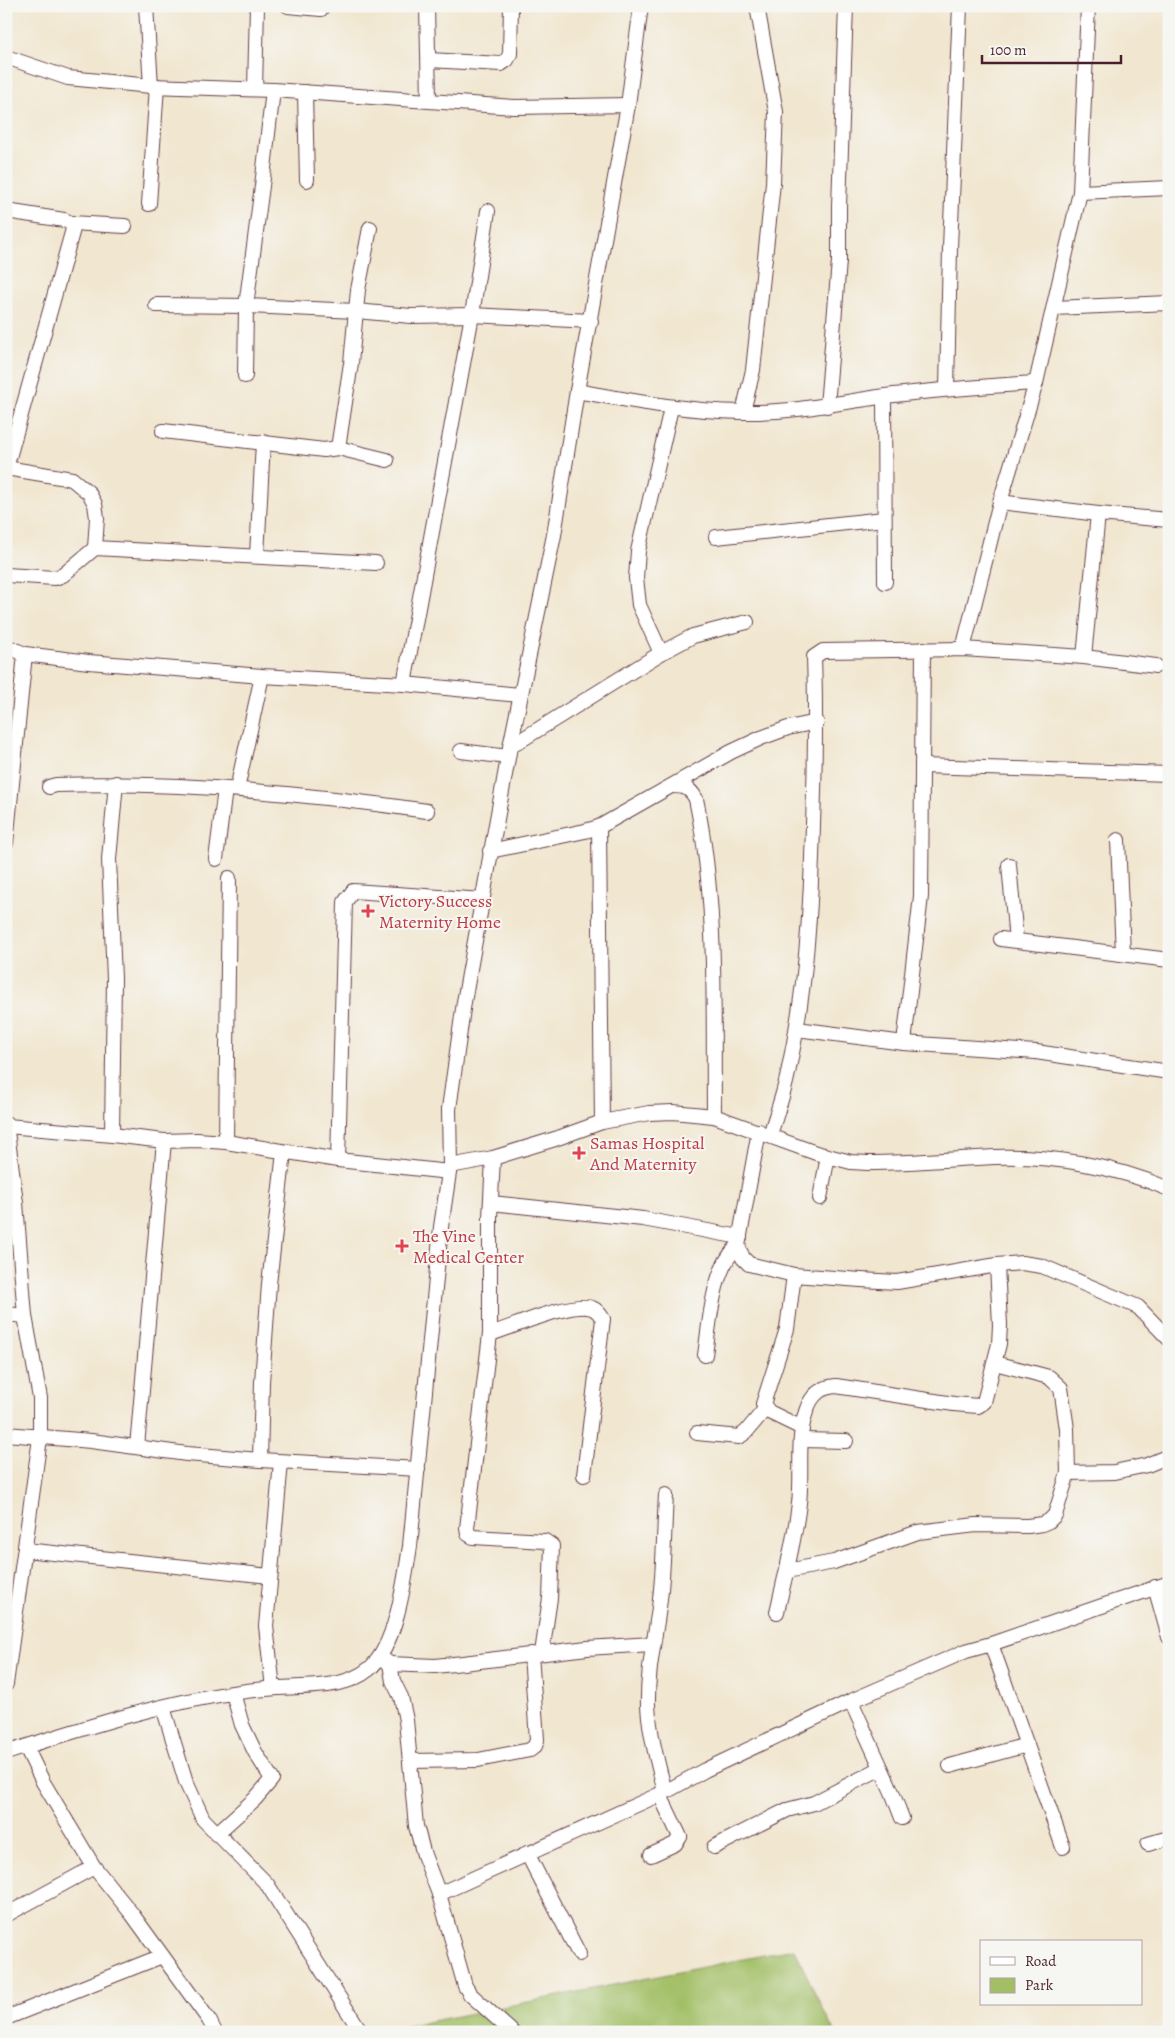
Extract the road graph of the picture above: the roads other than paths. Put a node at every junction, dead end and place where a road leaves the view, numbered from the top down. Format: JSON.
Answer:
{"nodes":[{"id":1,"x":146,"y":6,"type":"edge"},
{"id":2,"x":257,"y":6,"type":"edge"},
{"id":3,"x":288,"y":6,"type":"edge"},
{"id":4,"x":427,"y":6,"type":"edge"},
{"id":5,"x":511,"y":6,"type":"edge"},
{"id":6,"x":641,"y":6,"type":"edge"},
{"id":7,"x":757,"y":6,"type":"edge"},
{"id":8,"x":846,"y":6,"type":"edge"},
{"id":9,"x":960,"y":6,"type":"edge"},
{"id":10,"x":1088,"y":6,"type":"edge"},
{"id":11,"x":321,"y":9,"type":"dead end"},
{"id":12,"x":6,"y":57,"type":"edge"},
{"id":13,"x":429,"y":60,"type":"junction"},
{"id":14,"x":154,"y":86,"type":"junction"},
{"id":15,"x":255,"y":89,"type":"junction"},
{"id":16,"x":273,"y":90,"type":"junction"},
{"id":17,"x":305,"y":92,"type":"junction"},
{"id":18,"x":429,"y":100,"type":"junction"},
{"id":19,"x":628,"y":105,"type":"junction"},
{"id":20,"x":307,"y":180,"type":"dead end"},
{"id":21,"x":1169,"y":188,"type":"edge"},
{"id":22,"x":1080,"y":192,"type":"junction"},
{"id":23,"x":149,"y":204,"type":"dead end"},
{"id":24,"x":6,"y":211,"type":"edge"},
{"id":25,"x":488,"y":211,"type":"dead end"},
{"id":26,"x":71,"y":223,"type":"junction"},
{"id":27,"x":125,"y":226,"type":"dead end"},
{"id":28,"x":370,"y":228,"type":"dead end"},
{"id":29,"x":1169,"y":303,"type":"edge"},
{"id":30,"x":156,"y":305,"type":"dead end"},
{"id":31,"x":246,"y":306,"type":"junction"},
{"id":32,"x":1054,"y":308,"type":"junction"},
{"id":33,"x":356,"y":311,"type":"junction"},
{"id":34,"x":472,"y":315,"type":"junction"},
{"id":35,"x":591,"y":322,"type":"junction"},
{"id":36,"x":245,"y":376,"type":"dead end"},
{"id":37,"x":1036,"y":383,"type":"junction"},
{"id":38,"x":947,"y":389,"type":"junction"},
{"id":39,"x":577,"y":391,"type":"junction"},
{"id":40,"x":884,"y":397,"type":"junction"},
{"id":41,"x":827,"y":406,"type":"junction"},
{"id":42,"x":671,"y":408,"type":"junction"},
{"id":43,"x":743,"y":412,"type":"junction"},
{"id":44,"x":163,"y":431,"type":"dead end"},
{"id":45,"x":263,"y":442,"type":"junction"},
{"id":46,"x":338,"y":448,"type":"junction"},
{"id":47,"x":387,"y":460,"type":"dead end"},
{"id":48,"x":6,"y":468,"type":"edge"},
{"id":49,"x":1000,"y":502,"type":"junction"},
{"id":50,"x":1098,"y":514,"type":"junction"},
{"id":51,"x":884,"y":519,"type":"junction"},
{"id":52,"x":1169,"y":520,"type":"edge"},
{"id":53,"x":716,"y":537,"type":"dead end"},
{"id":54,"x":95,"y":548,"type":"junction"},
{"id":55,"x":258,"y":556,"type":"junction"},
{"id":56,"x":376,"y":564,"type":"dead end"},
{"id":57,"x":6,"y":575,"type":"edge"},
{"id":58,"x":885,"y":582,"type":"dead end"},
{"id":59,"x":747,"y":622,"type":"dead end"},
{"id":60,"x":6,"y":646,"type":"edge"},
{"id":61,"x":924,"y":649,"type":"junction"},
{"id":62,"x":963,"y":650,"type":"junction"},
{"id":63,"x":661,"y":653,"type":"junction"},
{"id":64,"x":24,"y":654,"type":"junction"},
{"id":65,"x":1084,"y":657,"type":"junction"},
{"id":66,"x":1156,"y":666,"type":"dead end"},
{"id":67,"x":262,"y":676,"type":"junction"},
{"id":68,"x":404,"y":684,"type":"junction"},
{"id":69,"x":520,"y":695,"type":"junction"},
{"id":70,"x":816,"y":722,"type":"junction"},
{"id":71,"x":461,"y":751,"type":"dead end"},
{"id":72,"x":509,"y":752,"type":"junction"},
{"id":73,"x":922,"y":766,"type":"junction"},
{"id":74,"x":1169,"y":774,"type":"edge"},
{"id":75,"x":116,"y":783,"type":"junction"},
{"id":76,"x":673,"y":786,"type":"junction"},
{"id":77,"x":49,"y":787,"type":"dead end"},
{"id":78,"x":231,"y":789,"type":"junction"},
{"id":79,"x":427,"y":811,"type":"dead end"},
{"id":80,"x":599,"y":826,"type":"junction"},
{"id":81,"x":1118,"y":840,"type":"dead end"},
{"id":82,"x":6,"y":843,"type":"edge"},
{"id":83,"x":490,"y":851,"type":"junction"},
{"id":84,"x":216,"y":859,"type":"dead end"},
{"id":85,"x":1009,"y":865,"type":"dead end"},
{"id":86,"x":229,"y":878,"type":"dead end"},
{"id":87,"x":483,"y":900,"type":"junction"},
{"id":88,"x":1001,"y":939,"type":"dead end"},
{"id":89,"x":1016,"y":940,"type":"junction"},
{"id":90,"x":1123,"y":954,"type":"junction"},
{"id":91,"x":1169,"y":960,"type":"edge"},
{"id":92,"x":797,"y":1029,"type":"junction"},
{"id":93,"x":904,"y":1043,"type":"junction"},
{"id":94,"x":1169,"y":1072,"type":"edge"},
{"id":95,"x":714,"y":1116,"type":"junction"},
{"id":96,"x":602,"y":1122,"type":"junction"},
{"id":97,"x":7,"y":1125,"type":"edge"},
{"id":98,"x":765,"y":1133,"type":"junction"},
{"id":99,"x":112,"y":1134,"type":"junction"},
{"id":100,"x":164,"y":1141,"type":"junction"},
{"id":101,"x":226,"y":1142,"type":"junction"},
{"id":102,"x":284,"y":1152,"type":"junction"},
{"id":103,"x":828,"y":1156,"type":"junction"},
{"id":104,"x":493,"y":1158,"type":"junction"},
{"id":105,"x":338,"y":1160,"type":"junction"},
{"id":106,"x":449,"y":1169,"type":"junction"},
{"id":107,"x":1169,"y":1189,"type":"edge"},
{"id":108,"x":820,"y":1198,"type":"dead end"},
{"id":109,"x":11,"y":1202,"type":"edge"},
{"id":110,"x":491,"y":1204,"type":"junction"},
{"id":111,"x":739,"y":1241,"type":"junction"},
{"id":112,"x":997,"y":1265,"type":"junction"},
{"id":113,"x":794,"y":1275,"type":"junction"},
{"id":114,"x":6,"y":1314,"type":"edge"},
{"id":115,"x":25,"y":1316,"type":"junction"},
{"id":116,"x":490,"y":1334,"type":"junction"},
{"id":117,"x":1169,"y":1339,"type":"edge"},
{"id":118,"x":705,"y":1355,"type":"dead end"},
{"id":119,"x":995,"y":1363,"type":"junction"},
{"id":120,"x":765,"y":1409,"type":"junction"},
{"id":121,"x":697,"y":1433,"type":"dead end"},
{"id":122,"x":6,"y":1434,"type":"edge"},
{"id":123,"x":802,"y":1434,"type":"junction"},
{"id":124,"x":40,"y":1438,"type":"junction"},
{"id":125,"x":846,"y":1441,"type":"dead end"},
{"id":126,"x":137,"y":1447,"type":"junction"},
{"id":127,"x":1169,"y":1456,"type":"edge"},
{"id":128,"x":260,"y":1460,"type":"junction"},
{"id":129,"x":281,"y":1462,"type":"junction"},
{"id":130,"x":418,"y":1469,"type":"junction"},
{"id":131,"x":1068,"y":1472,"type":"junction"},
{"id":132,"x":584,"y":1475,"type":"dead end"},
{"id":133,"x":666,"y":1496,"type":"dead end"},
{"id":134,"x":25,"y":1550,"type":"junction"},
{"id":135,"x":787,"y":1571,"type":"junction"},
{"id":136,"x":270,"y":1576,"type":"junction"},
{"id":137,"x":1162,"y":1585,"type":"edge"},
{"id":138,"x":777,"y":1612,"type":"dead end"},
{"id":139,"x":1169,"y":1637,"type":"edge"},
{"id":140,"x":652,"y":1644,"type":"junction"},
{"id":141,"x":991,"y":1644,"type":"junction"},
{"id":142,"x":537,"y":1654,"type":"junction"},
{"id":143,"x":385,"y":1661,"type":"junction"},
{"id":144,"x":6,"y":1684,"type":"edge"},
{"id":145,"x":274,"y":1688,"type":"junction"},
{"id":146,"x":233,"y":1693,"type":"junction"},
{"id":147,"x":851,"y":1700,"type":"junction"},
{"id":148,"x":163,"y":1708,"type":"junction"},
{"id":149,"x":1027,"y":1745,"type":"junction"},
{"id":150,"x":26,"y":1746,"type":"junction"},
{"id":151,"x":6,"y":1753,"type":"edge"},
{"id":152,"x":410,"y":1761,"type":"junction"},
{"id":153,"x":950,"y":1766,"type":"dead end"},
{"id":154,"x":881,"y":1768,"type":"junction"},
{"id":155,"x":663,"y":1794,"type":"junction"},
{"id":156,"x":902,"y":1818,"type":"dead end"},
{"id":157,"x":216,"y":1834,"type":"junction"},
{"id":158,"x":1169,"y":1838,"type":"edge"},
{"id":159,"x":1148,"y":1844,"type":"dead end"},
{"id":160,"x":714,"y":1847,"type":"dead end"},
{"id":161,"x":1063,"y":1847,"type":"dead end"},
{"id":162,"x":527,"y":1853,"type":"junction"},
{"id":163,"x":651,"y":1856,"type":"dead end"},
{"id":164,"x":94,"y":1867,"type":"junction"},
{"id":165,"x":439,"y":1894,"type":"junction"},
{"id":166,"x":6,"y":1915,"type":"edge"},
{"id":167,"x":579,"y":1954,"type":"dead end"},
{"id":168,"x":162,"y":1956,"type":"junction"},
{"id":169,"x":6,"y":2018,"type":"edge"},
{"id":170,"x":215,"y":2032,"type":"edge"},
{"id":171,"x":361,"y":2032,"type":"edge"},
{"id":172,"x":512,"y":2032,"type":"edge"}],
"edges":[{"from":1,"to":14,"type":"street"},
{"from":2,"to":15,"type":"street"},
{"from":3,"to":11,"type":"street"},
{"from":4,"to":13,"type":"street"},
{"from":5,"to":13,"type":"street"},
{"from":6,"to":19,"type":"street"},
{"from":7,"to":43,"type":"street"},
{"from":8,"to":41,"type":"street"},
{"from":9,"to":38,"type":"street"},
{"from":10,"to":22,"type":"street"},
{"from":12,"to":14,"type":"street"},
{"from":13,"to":18,"type":"street"},
{"from":14,"to":15,"type":"street"},
{"from":14,"to":23,"type":"street"},
{"from":15,"to":16,"type":"street"},
{"from":16,"to":17,"type":"street"},
{"from":16,"to":31,"type":"street"},
{"from":17,"to":18,"type":"street"},
{"from":17,"to":20,"type":"street"},
{"from":18,"to":19,"type":"street"},
{"from":19,"to":35,"type":"street"},
{"from":21,"to":22,"type":"street"},
{"from":22,"to":32,"type":"street"},
{"from":24,"to":26,"type":"street"},
{"from":25,"to":34,"type":"street"},
{"from":26,"to":27,"type":"street"},
{"from":26,"to":48,"type":"street"},
{"from":28,"to":33,"type":"street"},
{"from":29,"to":32,"type":"street"},
{"from":30,"to":31,"type":"street"},
{"from":31,"to":33,"type":"street"},
{"from":31,"to":36,"type":"street"},
{"from":32,"to":37,"type":"street"},
{"from":33,"to":34,"type":"street"},
{"from":33,"to":46,"type":"street"},
{"from":34,"to":35,"type":"street"},
{"from":34,"to":68,"type":"street"},
{"from":35,"to":39,"type":"street"},
{"from":37,"to":38,"type":"street"},
{"from":37,"to":49,"type":"street"},
{"from":38,"to":40,"type":"street"},
{"from":39,"to":42,"type":"street"},
{"from":39,"to":69,"type":"street"},
{"from":40,"to":41,"type":"street"},
{"from":40,"to":51,"type":"street"},
{"from":41,"to":43,"type":"street"},
{"from":42,"to":43,"type":"street"},
{"from":42,"to":63,"type":"street"},
{"from":44,"to":45,"type":"street"},
{"from":45,"to":46,"type":"street"},
{"from":45,"to":55,"type":"street"},
{"from":46,"to":47,"type":"street"},
{"from":48,"to":54,"type":"street"},
{"from":49,"to":50,"type":"street"},
{"from":49,"to":62,"type":"street"},
{"from":50,"to":52,"type":"street"},
{"from":50,"to":65,"type":"street"},
{"from":51,"to":53,"type":"street"},
{"from":51,"to":58,"type":"street"},
{"from":54,"to":55,"type":"street"},
{"from":54,"to":57,"type":"street"},
{"from":55,"to":56,"type":"street"},
{"from":59,"to":63,"type":"street"},
{"from":60,"to":64,"type":"street"},
{"from":61,"to":62,"type":"street"},
{"from":61,"to":70,"type":"street"},
{"from":61,"to":73,"type":"street"},
{"from":62,"to":65,"type":"street"},
{"from":63,"to":72,"type":"street"},
{"from":64,"to":67,"type":"street"},
{"from":64,"to":82,"type":"street"},
{"from":65,"to":66,"type":"street"},
{"from":67,"to":68,"type":"street"},
{"from":67,"to":78,"type":"street"},
{"from":68,"to":69,"type":"street"},
{"from":69,"to":72,"type":"street"},
{"from":70,"to":76,"type":"street"},
{"from":70,"to":92,"type":"street"},
{"from":71,"to":72,"type":"street"},
{"from":72,"to":83,"type":"street"},
{"from":73,"to":74,"type":"street"},
{"from":73,"to":93,"type":"street"},
{"from":75,"to":77,"type":"street"},
{"from":75,"to":78,"type":"street"},
{"from":75,"to":99,"type":"street"},
{"from":76,"to":80,"type":"street"},
{"from":76,"to":95,"type":"street"},
{"from":78,"to":79,"type":"street"},
{"from":78,"to":84,"type":"street"},
{"from":80,"to":83,"type":"street"},
{"from":80,"to":96,"type":"street"},
{"from":81,"to":90,"type":"street"},
{"from":83,"to":87,"type":"street"},
{"from":85,"to":89,"type":"street"},
{"from":86,"to":101,"type":"street"},
{"from":87,"to":105,"type":"street"},
{"from":87,"to":106,"type":"street"},
{"from":88,"to":89,"type":"street"},
{"from":89,"to":90,"type":"street"},
{"from":90,"to":91,"type":"street"},
{"from":92,"to":93,"type":"street"},
{"from":92,"to":98,"type":"street"},
{"from":93,"to":94,"type":"street"},
{"from":95,"to":96,"type":"street"},
{"from":95,"to":98,"type":"street"},
{"from":96,"to":104,"type":"street"},
{"from":97,"to":99,"type":"street"},
{"from":97,"to":109,"type":"street"},
{"from":98,"to":103,"type":"street"},
{"from":98,"to":111,"type":"street"},
{"from":99,"to":100,"type":"street"},
{"from":100,"to":101,"type":"street"},
{"from":100,"to":126,"type":"street"},
{"from":101,"to":102,"type":"street"},
{"from":102,"to":105,"type":"street"},
{"from":102,"to":128,"type":"street"},
{"from":103,"to":107,"type":"street"},
{"from":103,"to":108,"type":"street"},
{"from":104,"to":106,"type":"street"},
{"from":104,"to":110,"type":"street"},
{"from":105,"to":106,"type":"street"},
{"from":106,"to":130,"type":"street"},
{"from":109,"to":115,"type":"street"},
{"from":110,"to":111,"type":"street"},
{"from":110,"to":116,"type":"street"},
{"from":111,"to":113,"type":"street"},
{"from":111,"to":118,"type":"street"},
{"from":112,"to":113,"type":"street"},
{"from":112,"to":117,"type":"street"},
{"from":112,"to":119,"type":"street"},
{"from":113,"to":120,"type":"street"},
{"from":114,"to":115,"type":"street"},
{"from":115,"to":124,"type":"street"},
{"from":116,"to":132,"type":"street"},
{"from":116,"to":142,"type":"street"},
{"from":119,"to":123,"type":"street"},
{"from":119,"to":131,"type":"street"},
{"from":120,"to":121,"type":"street"},
{"from":120,"to":123,"type":"street"},
{"from":122,"to":124,"type":"street"},
{"from":123,"to":125,"type":"street"},
{"from":123,"to":135,"type":"street"},
{"from":124,"to":126,"type":"street"},
{"from":124,"to":134,"type":"street"},
{"from":126,"to":128,"type":"street"},
{"from":127,"to":131,"type":"street"},
{"from":128,"to":129,"type":"street"},
{"from":129,"to":130,"type":"street"},
{"from":129,"to":136,"type":"street"},
{"from":130,"to":143,"type":"street"},
{"from":131,"to":135,"type":"street"},
{"from":133,"to":140,"type":"street"},
{"from":134,"to":136,"type":"street"},
{"from":134,"to":144,"type":"street"},
{"from":135,"to":138,"type":"street"},
{"from":136,"to":145,"type":"street"},
{"from":137,"to":139,"type":"street"},
{"from":137,"to":141,"type":"street"},
{"from":140,"to":142,"type":"street"},
{"from":140,"to":155,"type":"street"},
{"from":141,"to":147,"type":"street"},
{"from":141,"to":149,"type":"street"},
{"from":142,"to":143,"type":"street"},
{"from":142,"to":152,"type":"street"},
{"from":143,"to":145,"type":"street"},
{"from":143,"to":152,"type":"street"},
{"from":145,"to":146,"type":"street"},
{"from":146,"to":148,"type":"street"},
{"from":146,"to":157,"type":"street"},
{"from":147,"to":154,"type":"street"},
{"from":147,"to":155,"type":"street"},
{"from":148,"to":150,"type":"street"},
{"from":148,"to":157,"type":"street"},
{"from":149,"to":153,"type":"street"},
{"from":149,"to":161,"type":"street"},
{"from":150,"to":151,"type":"street"},
{"from":150,"to":164,"type":"street"},
{"from":152,"to":165,"type":"street"},
{"from":154,"to":156,"type":"street"},
{"from":154,"to":160,"type":"street"},
{"from":155,"to":162,"type":"street"},
{"from":155,"to":163,"type":"street"},
{"from":157,"to":171,"type":"street"},
{"from":158,"to":159,"type":"street"},
{"from":162,"to":165,"type":"street"},
{"from":162,"to":167,"type":"street"},
{"from":164,"to":166,"type":"street"},
{"from":164,"to":168,"type":"street"},
{"from":165,"to":172,"type":"street"},
{"from":168,"to":169,"type":"street"},
{"from":168,"to":170,"type":"street"}]}
